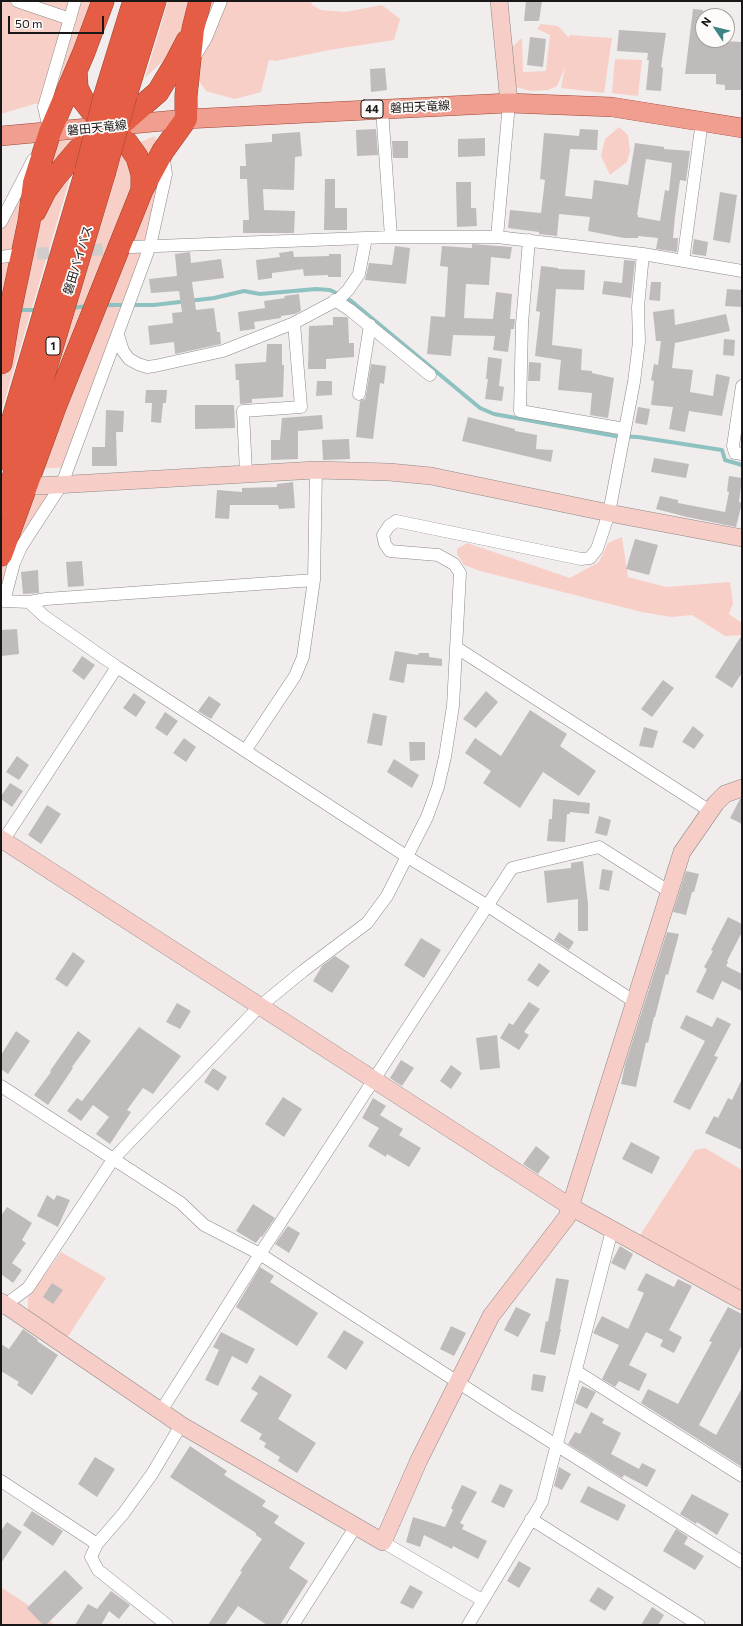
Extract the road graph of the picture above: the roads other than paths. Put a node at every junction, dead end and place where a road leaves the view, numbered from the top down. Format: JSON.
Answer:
{"nodes":[{"id":1,"x":17,"y":1,"type":"edge"},
{"id":2,"x":75,"y":1,"type":"edge"},
{"id":3,"x":103,"y":1,"type":"edge"},
{"id":4,"x":134,"y":1,"type":"edge"},
{"id":5,"x":155,"y":1,"type":"edge"},
{"id":6,"x":200,"y":1,"type":"edge"},
{"id":7,"x":221,"y":1,"type":"edge"},
{"id":8,"x":499,"y":1,"type":"edge"},
{"id":9,"x":70,"y":19,"type":"junction"},
{"id":10,"x":193,"y":29,"type":"junction"},
{"id":11,"x":189,"y":66,"type":"junction"},
{"id":12,"x":76,"y":72,"type":"junction"},
{"id":13,"x":509,"y":103,"type":"junction"},
{"id":14,"x":382,"y":109,"type":"junction"},
{"id":15,"x":186,"y":119,"type":"junction"},
{"id":16,"x":702,"y":121,"type":"junction"},
{"id":17,"x":115,"y":126,"type":"junction"},
{"id":18,"x":742,"y":128,"type":"edge"},
{"id":19,"x":50,"y":132,"type":"junction"},
{"id":20,"x":1,"y":136,"type":"edge"},
{"id":21,"x":163,"y":150,"type":"junction"},
{"id":22,"x":95,"y":172,"type":"junction"},
{"id":23,"x":142,"y":190,"type":"junction"},
{"id":24,"x":1,"y":222,"type":"edge"},
{"id":25,"x":29,"y":222,"type":"junction"},
{"id":26,"x":497,"y":236,"type":"junction"},
{"id":27,"x":366,"y":238,"type":"junction"},
{"id":28,"x":391,"y":238,"type":"junction"},
{"id":29,"x":528,"y":240,"type":"junction"},
{"id":30,"x":150,"y":246,"type":"junction"},
{"id":31,"x":131,"y":247,"type":"tunnel mouth"},
{"id":32,"x":643,"y":254,"type":"junction"},
{"id":33,"x":14,"y":255,"type":"tunnel mouth"},
{"id":34,"x":1,"y":257,"type":"edge"},
{"id":35,"x":683,"y":261,"type":"junction"},
{"id":36,"x":742,"y":271,"type":"edge"},
{"id":37,"x":337,"y":300,"type":"junction"},
{"id":38,"x":294,"y":322,"type":"junction"},
{"id":39,"x":370,"y":326,"type":"junction"},
{"id":40,"x":118,"y":335,"type":"junction"},
{"id":41,"x":1,"y":363,"type":"edge"},
{"id":42,"x":430,"y":375,"type":"dead end"},
{"id":43,"x":742,"y":386,"type":"edge"},
{"id":44,"x":359,"y":394,"type":"dead end"},
{"id":45,"x":625,"y":429,"type":"junction"},
{"id":46,"x":742,"y":454,"type":"edge"},
{"id":47,"x":1,"y":459,"type":"edge"},
{"id":48,"x":316,"y":470,"type":"junction"},
{"id":49,"x":246,"y":473,"type":"junction"},
{"id":50,"x":62,"y":484,"type":"junction"},
{"id":51,"x":38,"y":486,"type":"dead end"},
{"id":52,"x":609,"y":513,"type":"junction"},
{"id":53,"x":1,"y":519,"type":"edge"},
{"id":54,"x":742,"y":538,"type":"edge"},
{"id":55,"x":1,"y":555,"type":"edge"},
{"id":56,"x":314,"y":580,"type":"junction"},
{"id":57,"x":29,"y":602,"type":"junction"},
{"id":58,"x":457,"y":648,"type":"junction"},
{"id":59,"x":117,"y":667,"type":"junction"},
{"id":60,"x":245,"y":751,"type":"junction"},
{"id":61,"x":742,"y":788,"type":"edge"},
{"id":62,"x":710,"y":811,"type":"junction"},
{"id":63,"x":2,"y":842,"type":"edge"},
{"id":64,"x":406,"y":856,"type":"junction"},
{"id":65,"x":670,"y":892,"type":"junction"},
{"id":66,"x":488,"y":906,"type":"junction"},
{"id":67,"x":635,"y":1002,"type":"junction"},
{"id":68,"x":259,"y":1007,"type":"junction"},
{"id":69,"x":374,"y":1081,"type":"junction"},
{"id":70,"x":1,"y":1086,"type":"edge"},
{"id":71,"x":114,"y":1158,"type":"junction"},
{"id":72,"x":572,"y":1207,"type":"junction"},
{"id":73,"x":612,"y":1230,"type":"junction"},
{"id":74,"x":260,"y":1254,"type":"junction"},
{"id":75,"x":742,"y":1301,"type":"edge"},
{"id":76,"x":2,"y":1305,"type":"edge"},
{"id":77,"x":576,"y":1372,"type":"junction"},
{"id":78,"x":458,"y":1383,"type":"junction"},
{"id":79,"x":161,"y":1411,"type":"junction"},
{"id":80,"x":181,"y":1425,"type":"junction"},
{"id":81,"x":557,"y":1446,"type":"junction"},
{"id":82,"x":742,"y":1476,"type":"edge"},
{"id":83,"x":1,"y":1481,"type":"edge"},
{"id":84,"x":531,"y":1519,"type":"junction"},
{"id":85,"x":356,"y":1526,"type":"junction"},
{"id":86,"x":383,"y":1542,"type":"junction"},
{"id":87,"x":97,"y":1544,"type":"junction"},
{"id":88,"x":742,"y":1562,"type":"edge"},
{"id":89,"x":482,"y":1600,"type":"junction"},
{"id":90,"x":167,"y":1625,"type":"edge"},
{"id":91,"x":292,"y":1625,"type":"edge"},
{"id":92,"x":468,"y":1625,"type":"edge"},
{"id":93,"x":699,"y":1625,"type":"edge"}],
"edges":[{"from":1,"to":9,"type":"street"},
{"from":2,"to":9,"type":"street"},
{"from":3,"to":12,"type":"highway"},
{"from":4,"to":22,"type":"highway","name":"磐田バイパス","number":"1","bridge":true},
{"from":5,"to":22,"type":"highway","name":"磐田バイパス","number":"1","bridge":true},
{"from":6,"to":10,"type":"highway"},
{"from":7,"to":11,"type":"street"},
{"from":8,"to":13,"type":"street"},
{"from":9,"to":19,"type":"street"},
{"from":10,"to":11,"type":"highway"},
{"from":10,"to":17,"type":"highway"},
{"from":11,"to":15,"type":"highway"},
{"from":12,"to":17,"type":"highway"},
{"from":12,"to":19,"type":"highway"},
{"from":13,"to":14,"type":"main road","name":"磐田天竜線","number":"44"},
{"from":13,"to":16,"type":"main road","name":"磐田天竜線","number":"44"},
{"from":13,"to":26,"type":"street"},
{"from":14,"to":15,"type":"main road","name":"磐田天竜線","number":"44"},
{"from":14,"to":28,"type":"street"},
{"from":15,"to":17,"type":"main road","name":"磐田天竜線","number":"44"},
{"from":15,"to":21,"type":"highway"},
{"from":16,"to":18,"type":"main road","name":"磐田天竜線","number":"44"},
{"from":16,"to":35,"type":"street"},
{"from":17,"to":19,"type":"main road","name":"磐田天竜線","number":"44"},
{"from":17,"to":23,"type":"highway"},
{"from":17,"to":25,"type":"highway"},
{"from":19,"to":20,"type":"main road","name":"磐田天竜線","number":"44"},
{"from":19,"to":24,"type":"street"},
{"from":19,"to":25,"type":"highway"},
{"from":21,"to":23,"type":"highway"},
{"from":21,"to":30,"type":"street"},
{"from":22,"to":47,"type":"highway","name":"磐田バイパス","number":"1"},
{"from":22,"to":53,"type":"highway","name":"磐田バイパス","number":"1"},
{"from":23,"to":55,"type":"highway"},
{"from":25,"to":41,"type":"highway"},
{"from":26,"to":28,"type":"street"},
{"from":26,"to":29,"type":"street"},
{"from":27,"to":28,"type":"street"},
{"from":27,"to":30,"type":"street"},
{"from":27,"to":37,"type":"street"},
{"from":29,"to":32,"type":"street"},
{"from":29,"to":45,"type":"street"},
{"from":30,"to":31,"type":"street"},
{"from":30,"to":40,"type":"street"},
{"from":32,"to":35,"type":"street"},
{"from":32,"to":45,"type":"street"},
{"from":33,"to":34,"type":"street"},
{"from":35,"to":36,"type":"street"},
{"from":37,"to":38,"type":"street"},
{"from":37,"to":39,"type":"street"},
{"from":38,"to":40,"type":"street"},
{"from":38,"to":49,"type":"street"},
{"from":39,"to":42,"type":"street"},
{"from":39,"to":44,"type":"street"},
{"from":40,"to":50,"type":"street"},
{"from":43,"to":46,"type":"street"},
{"from":45,"to":52,"type":"street"},
{"from":48,"to":49,"type":"street"},
{"from":48,"to":52,"type":"street"},
{"from":48,"to":56,"type":"street"},
{"from":49,"to":50,"type":"street"},
{"from":50,"to":51,"type":"street"},
{"from":50,"to":57,"type":"street"},
{"from":52,"to":54,"type":"street"},
{"from":52,"to":58,"type":"street"},
{"from":56,"to":57,"type":"street"},
{"from":56,"to":60,"type":"street"},
{"from":57,"to":59,"type":"street"},
{"from":58,"to":62,"type":"street"},
{"from":58,"to":64,"type":"street"},
{"from":59,"to":60,"type":"street"},
{"from":59,"to":63,"type":"street"},
{"from":60,"to":64,"type":"street"},
{"from":61,"to":62,"type":"street"},
{"from":62,"to":65,"type":"street"},
{"from":63,"to":68,"type":"street"},
{"from":64,"to":66,"type":"street"},
{"from":64,"to":68,"type":"street"},
{"from":65,"to":66,"type":"street"},
{"from":65,"to":67,"type":"street"},
{"from":66,"to":67,"type":"street"},
{"from":66,"to":69,"type":"street"},
{"from":67,"to":72,"type":"street"},
{"from":68,"to":69,"type":"street"},
{"from":68,"to":71,"type":"street"},
{"from":69,"to":72,"type":"street"},
{"from":69,"to":74,"type":"street"},
{"from":70,"to":71,"type":"street"},
{"from":71,"to":74,"type":"street"},
{"from":71,"to":76,"type":"street"},
{"from":72,"to":73,"type":"street"},
{"from":72,"to":78,"type":"street"},
{"from":73,"to":75,"type":"street"},
{"from":73,"to":77,"type":"street"},
{"from":74,"to":78,"type":"street"},
{"from":74,"to":79,"type":"street"},
{"from":76,"to":79,"type":"street"},
{"from":77,"to":81,"type":"street"},
{"from":77,"to":82,"type":"street"},
{"from":78,"to":81,"type":"street"},
{"from":78,"to":86,"type":"street"},
{"from":79,"to":80,"type":"street"},
{"from":80,"to":85,"type":"street"},
{"from":80,"to":87,"type":"street"},
{"from":81,"to":84,"type":"street"},
{"from":81,"to":88,"type":"street"},
{"from":83,"to":87,"type":"street"},
{"from":84,"to":89,"type":"street"},
{"from":84,"to":93,"type":"street"},
{"from":85,"to":86,"type":"street"},
{"from":85,"to":91,"type":"street"},
{"from":86,"to":89,"type":"street"},
{"from":87,"to":90,"type":"street"},
{"from":89,"to":92,"type":"street"}]}
